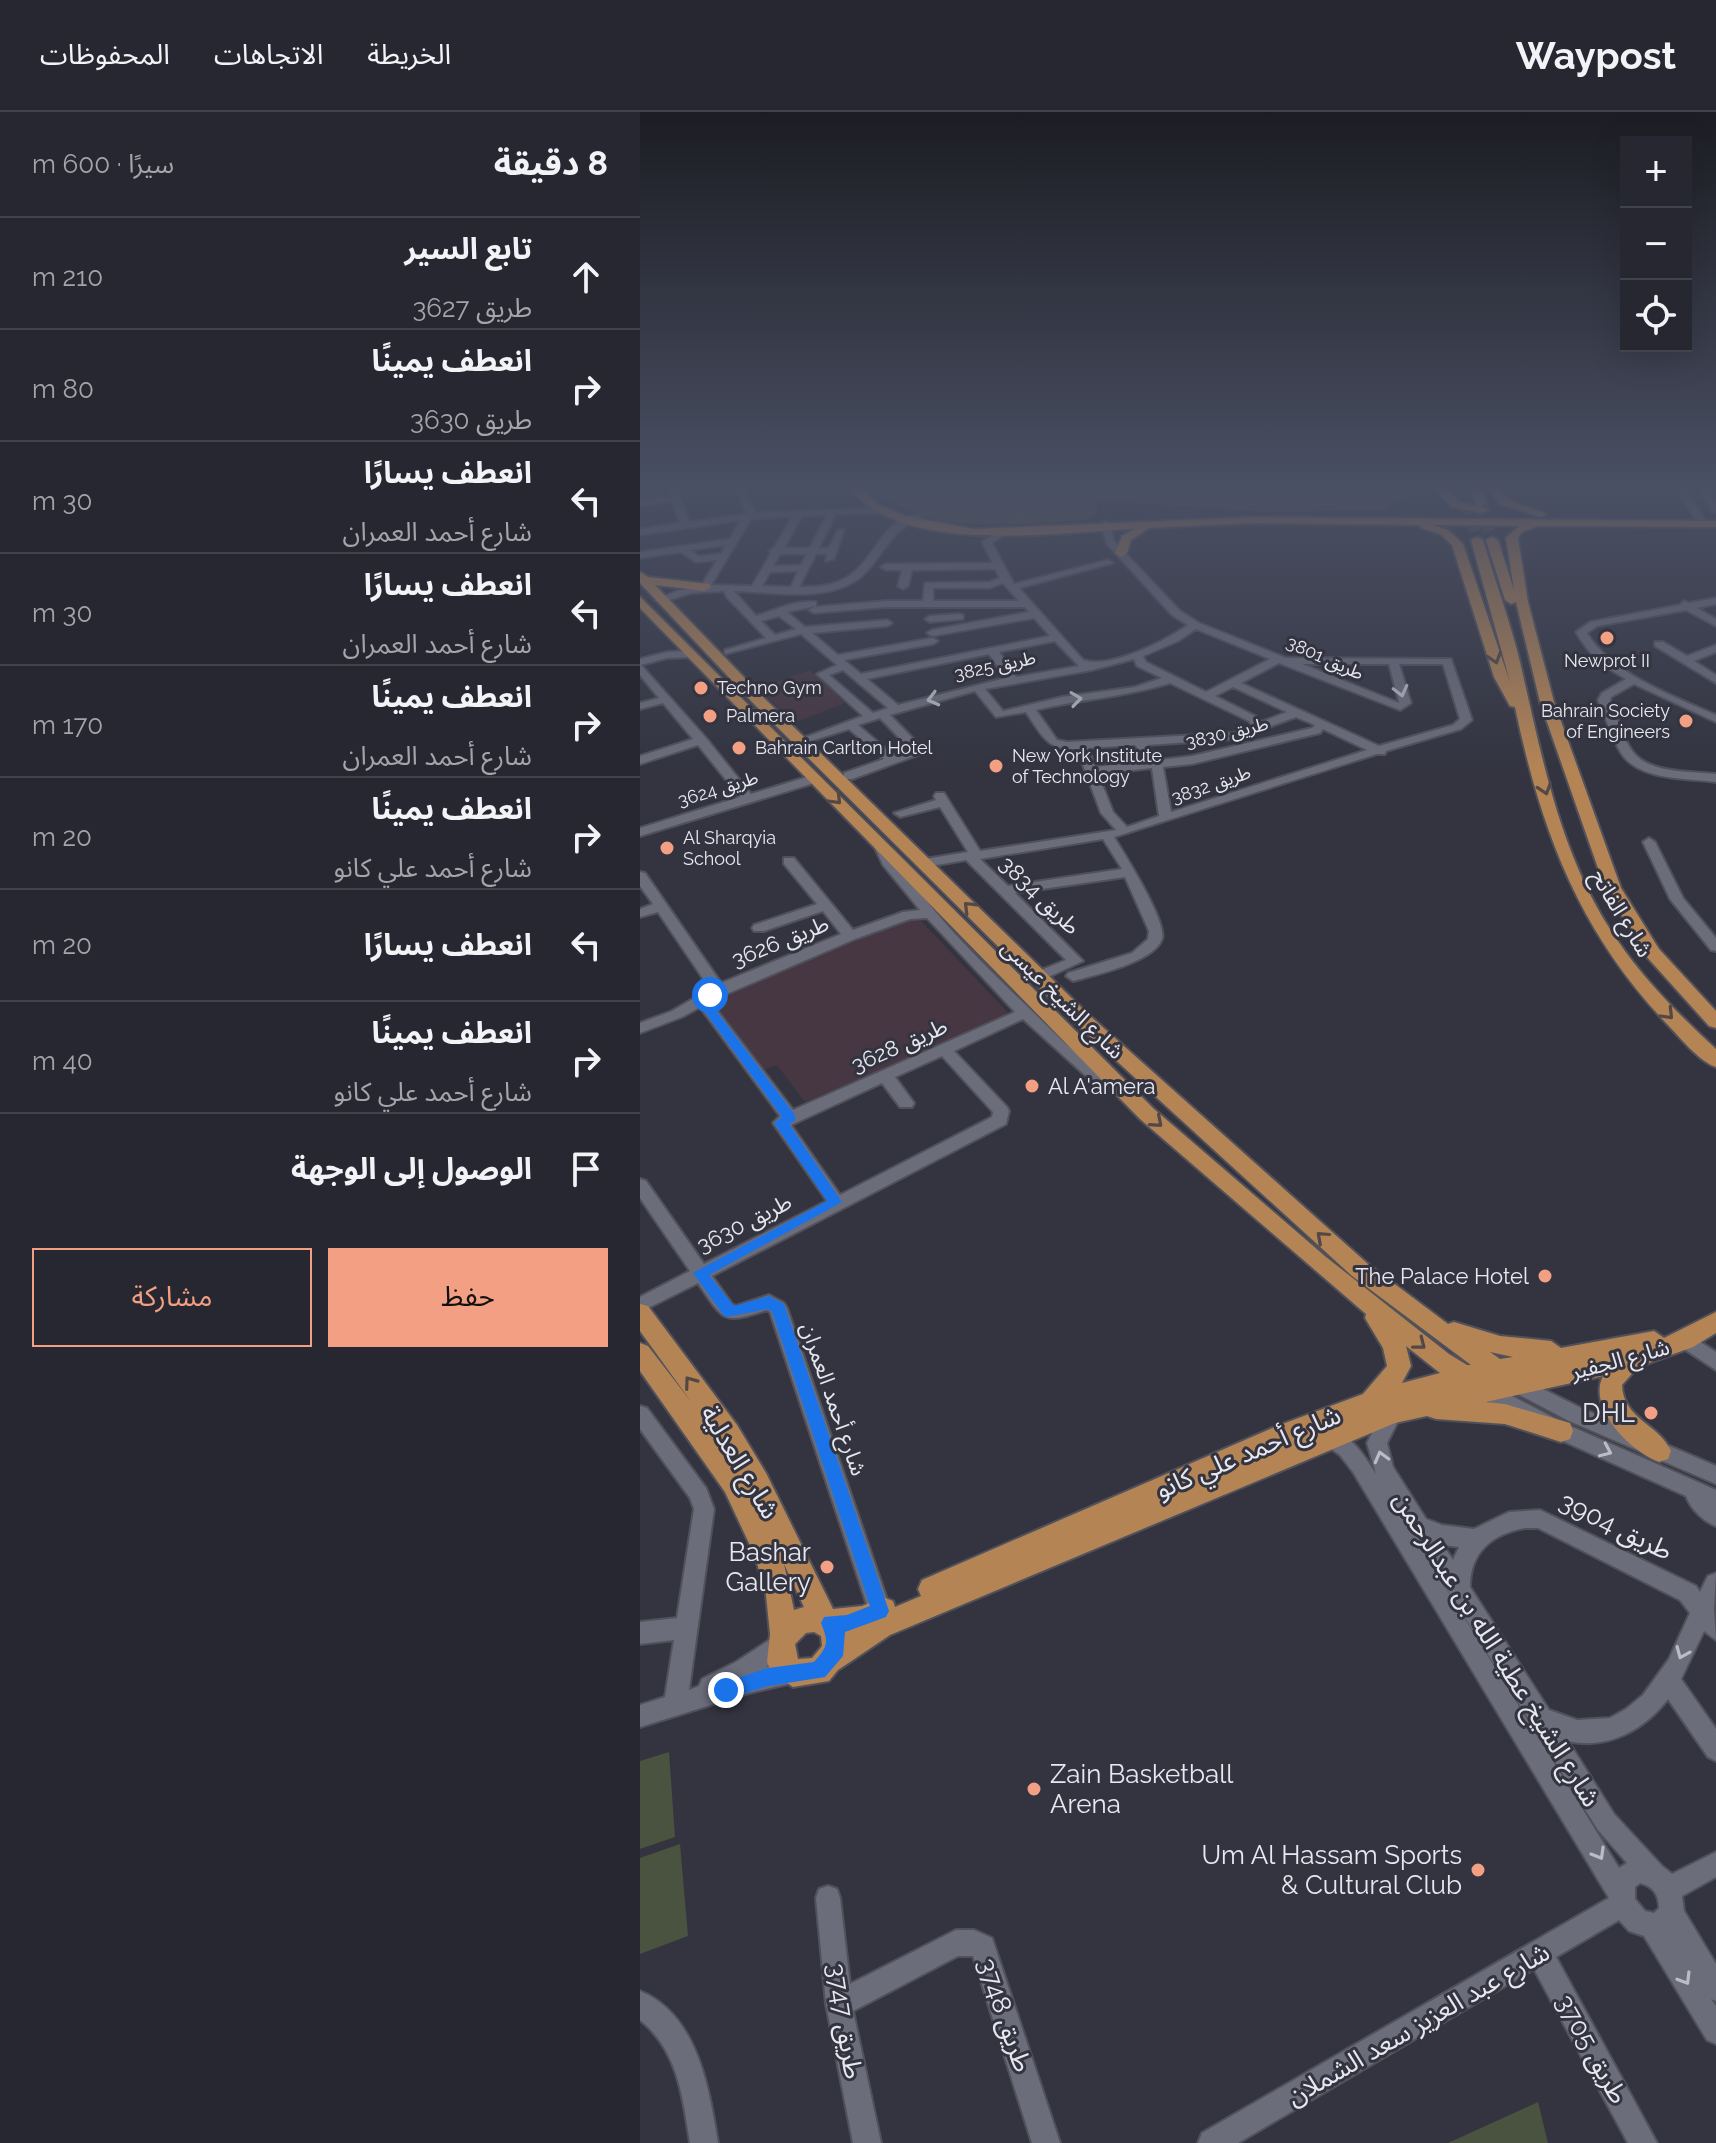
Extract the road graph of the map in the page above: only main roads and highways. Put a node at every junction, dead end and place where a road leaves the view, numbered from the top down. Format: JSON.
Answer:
{"nodes":[{"id":1,"x":642,"y":581,"type":"edge"},
{"id":2,"x":664,"y":581,"type":"edge"},
{"id":3,"x":1468,"y":581,"type":"edge"},
{"id":4,"x":1489,"y":581,"type":"edge"},
{"id":5,"x":1505,"y":581,"type":"edge"},
{"id":6,"x":1521,"y":581,"type":"edge"},
{"id":7,"x":706,"y":586,"type":"road end"},
{"id":8,"x":645,"y":603,"type":"edge"},
{"id":9,"x":1547,"y":702,"type":"junction"},
{"id":10,"x":1521,"y":714,"type":"junction"},
{"id":11,"x":1007,"y":997,"type":"road end"},
{"id":12,"x":1028,"y":1003,"type":"junction"},
{"id":13,"x":1716,"y":1022,"type":"edge"},
{"id":14,"x":1716,"y":1060,"type":"edge"},
{"id":15,"x":1359,"y":1296,"type":"junction"},
{"id":16,"x":1408,"y":1308,"type":"junction"},
{"id":17,"x":640,"y":1313,"type":"edge"},
{"id":18,"x":1716,"y":1321,"type":"edge"},
{"id":19,"x":1685,"y":1340,"type":"junction"},
{"id":20,"x":1591,"y":1352,"type":"junction"},
{"id":21,"x":640,"y":1353,"type":"edge"},
{"id":22,"x":1630,"y":1360,"type":"junction"},
{"id":23,"x":1463,"y":1376,"type":"junction"},
{"id":24,"x":1491,"y":1380,"type":"junction"},
{"id":25,"x":1519,"y":1385,"type":"joint"},
{"id":26,"x":1368,"y":1403,"type":"junction"},
{"id":27,"x":1400,"y":1411,"type":"junction"},
{"id":28,"x":1561,"y":1431,"type":"road end"},
{"id":29,"x":1659,"y":1451,"type":"road end"},
{"id":30,"x":1232,"y":1467,"type":"junction"},
{"id":31,"x":827,"y":1622,"type":"junction"},
{"id":32,"x":782,"y":1640,"type":"junction"},
{"id":33,"x":833,"y":1658,"type":"junction"}],
"edges":[{"from":1,"to":8,"type":"main road","name":"شارع الشيخ عيسى"},
{"from":2,"to":7,"type":"main road"},
{"from":3,"to":10,"type":"main road","name":"شارع الفاتح","one_way":true},
{"from":4,"to":10,"type":"main road","name":"شارع الفاتح"},
{"from":5,"to":9,"type":"main road","name":"شارع الفاتح"},
{"from":6,"to":9,"type":"main road","name":"شارع الفاتح"},
{"from":8,"to":12,"type":"main road","name":"شارع الشيخ عيسى","one_way":true},
{"from":16,"to":8,"type":"main road","name":"شارع الشيخ عيسى","one_way":true},
{"from":9,"to":13,"type":"main road","name":"شارع الفاتح"},
{"from":10,"to":14,"type":"main road","name":"شارع الفاتح","one_way":true},
{"from":11,"to":12,"type":"main road"},
{"from":12,"to":15,"type":"main road","name":"شارع الشيخ عيسى","one_way":true},
{"from":15,"to":23,"type":"main road","name":"شارع الشيخ عيسى","one_way":true},
{"from":15,"to":26,"type":"main road"},
{"from":16,"to":20,"type":"main road"},
{"from":16,"to":24,"type":"main road","name":"شارع الشيخ عيسى"},
{"from":31,"to":17,"type":"main road","name":"شارع العدلية","one_way":true},
{"from":18,"to":19,"type":"main road","name":"شارع الجفير"},
{"from":19,"to":20,"type":"main road","name":"شارع أحمد علي كانو"},
{"from":19,"to":22,"type":"main road","name":"شارع الجفير"},
{"from":20,"to":24,"type":"main road","name":"شارع أحمد علي كانو"},
{"from":21,"to":32,"type":"main road","name":"شارع العدلية"},
{"from":22,"to":25,"type":"main road","name":"شارع الجفير"},
{"from":22,"to":29,"type":"main road"},
{"from":23,"to":24,"type":"main road","name":"شارع الشيخ عيسى"},
{"from":23,"to":26,"type":"main road","name":"شارع أحمد علي كانو"},
{"from":24,"to":25,"type":"main road","name":"شارع أحمد علي كانو"},
{"from":24,"to":27,"type":"main road","name":"شارع أحمد علي كانو"},
{"from":26,"to":30,"type":"main road","name":"شارع أحمد علي كانو"},
{"from":27,"to":28,"type":"main road"},
{"from":27,"to":30,"type":"main road","name":"شارع أحمد علي كانو"},
{"from":30,"to":31,"type":"main road","name":"شارع أحمد علي كانو"},
{"from":30,"to":33,"type":"main road","name":"شارع أحمد علي كانو"},
{"from":31,"to":32,"type":"main road"},
{"from":31,"to":33,"type":"main road"},
{"from":32,"to":33,"type":"main road"}]}
